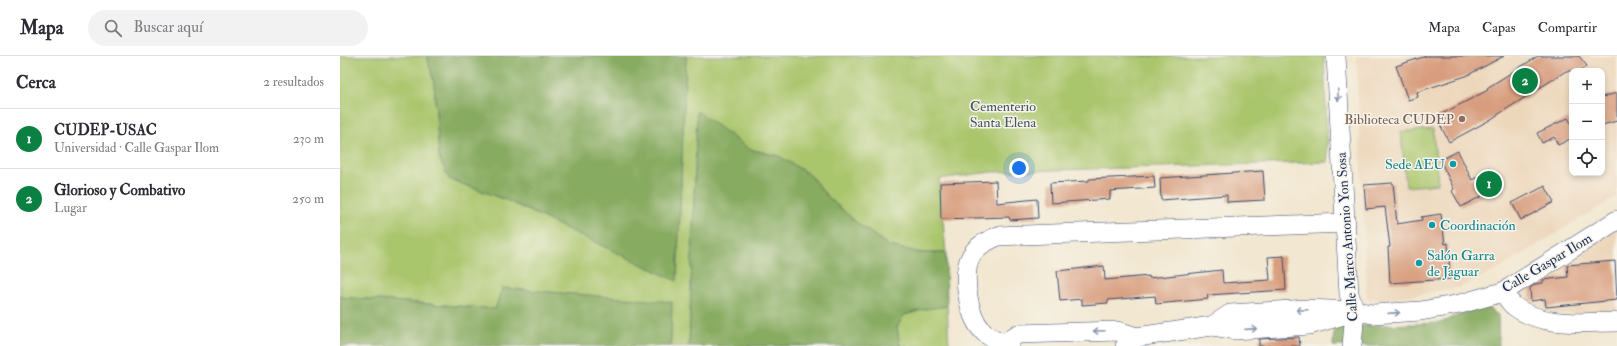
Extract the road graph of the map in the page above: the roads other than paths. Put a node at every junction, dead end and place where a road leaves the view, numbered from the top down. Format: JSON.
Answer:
{"nodes":[{"id":1,"x":1336,"y":56,"type":"edge"},
{"id":2,"x":1617,"y":220,"type":"edge"},
{"id":3,"x":1346,"y":223,"type":"junction"},
{"id":4,"x":1503,"y":292,"type":"junction"},
{"id":5,"x":1355,"y":311,"type":"junction"},
{"id":6,"x":1617,"y":322,"type":"edge"},
{"id":7,"x":1131,"y":342,"type":"edge"},
{"id":8,"x":1006,"y":344,"type":"edge"},
{"id":9,"x":1352,"y":346,"type":"edge"}],
"edges":[{"from":1,"to":3,"type":"street","name":"Calle Marco Antonio Yon Sosa","one_way":true},
{"from":2,"to":4,"type":"street","name":"Calle Gaspar Ilom"},
{"from":3,"to":5,"type":"street","name":"Calle Marco Antonio Yon Sosa"},
{"from":3,"to":8,"type":"street"},
{"from":5,"to":4,"type":"street","name":"Calle Gaspar Ilom","one_way":true},
{"from":4,"to":6,"type":"street"},
{"from":5,"to":7,"type":"street","name":"Calle Gaspar Ilom"},
{"from":5,"to":9,"type":"street","name":"Calle Marco Antonio Yon Sosa"},
{"from":7,"to":8,"type":"street","one_way":true}]}
